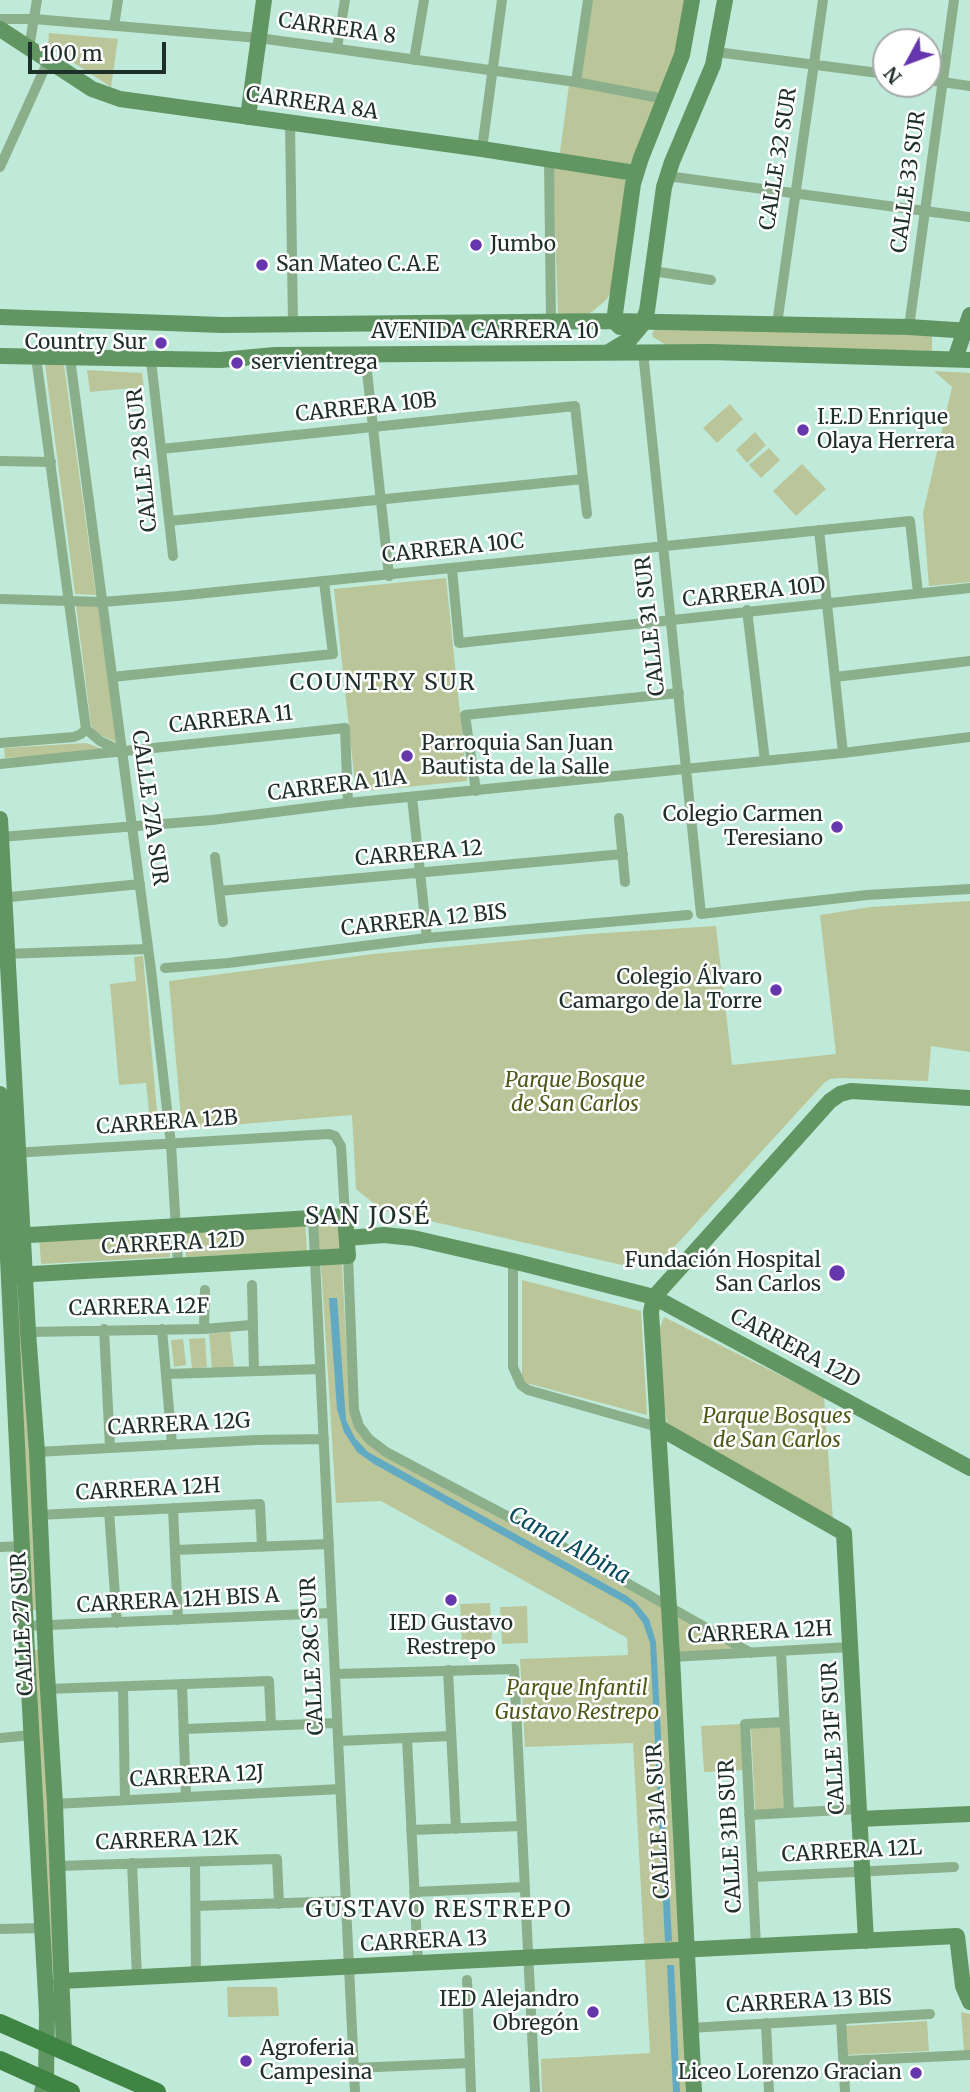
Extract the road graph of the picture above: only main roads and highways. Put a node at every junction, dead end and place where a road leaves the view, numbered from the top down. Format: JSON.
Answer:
{"nodes":[{"id":1,"x":0,"y":2023,"type":"edge"},
{"id":2,"x":0,"y":2060,"type":"edge"},
{"id":3,"x":44,"y":2086,"type":"edge"},
{"id":4,"x":71,"y":2092,"type":"edge"},
{"id":5,"x":157,"y":2092,"type":"edge"}],
"edges":[{"from":1,"to":5,"type":"main road"},
{"from":2,"to":3,"type":"main road"},
{"from":3,"to":4,"type":"main road"}]}
